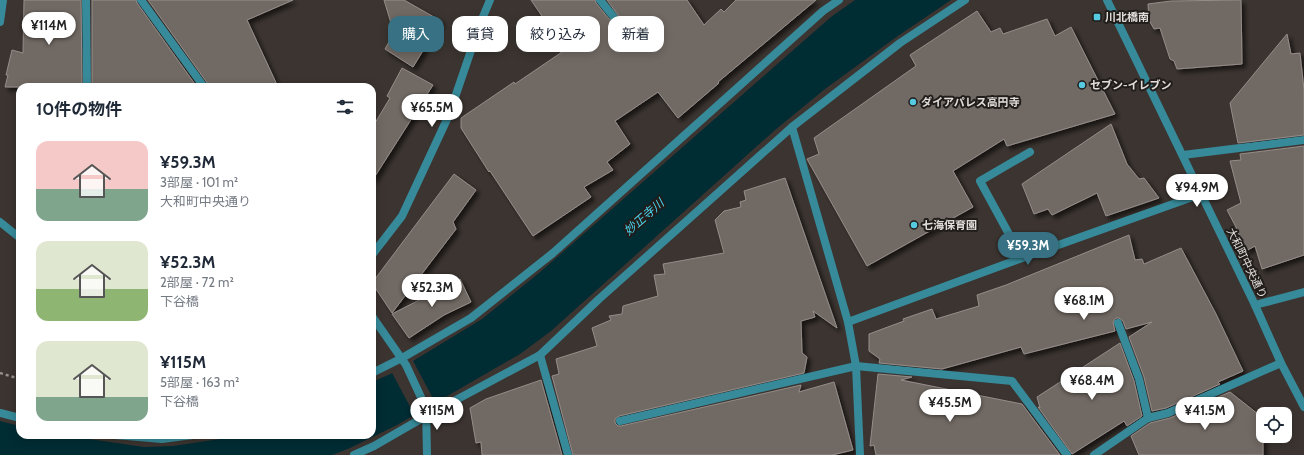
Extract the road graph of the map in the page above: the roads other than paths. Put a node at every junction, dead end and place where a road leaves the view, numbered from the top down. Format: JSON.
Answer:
{"nodes":[{"id":1,"x":4,"y":0,"type":"edge"},
{"id":2,"x":86,"y":0,"type":"edge"},
{"id":3,"x":141,"y":0,"type":"edge"},
{"id":4,"x":490,"y":0,"type":"edge"},
{"id":5,"x":600,"y":0,"type":"edge"},
{"id":6,"x":839,"y":0,"type":"edge"},
{"id":7,"x":965,"y":0,"type":"edge"},
{"id":8,"x":1107,"y":0,"type":"edge"},
{"id":9,"x":613,"y":16,"type":"dead end"},
{"id":10,"x":0,"y":22,"type":"edge"},
{"id":11,"x":87,"y":83,"type":"edge"},
{"id":12,"x":201,"y":83,"type":"edge"},
{"id":13,"x":792,"y":126,"type":"junction"},
{"id":14,"x":1304,"y":140,"type":"edge"},
{"id":15,"x":1030,"y":152,"type":"dead end"},
{"id":16,"x":1183,"y":155,"type":"junction"},
{"id":17,"x":1201,"y":194,"type":"junction"},
{"id":18,"x":0,"y":222,"type":"edge"},
{"id":19,"x":16,"y":235,"type":"edge"},
{"id":20,"x":376,"y":250,"type":"edge"},
{"id":21,"x":1022,"y":258,"type":"junction"},
{"id":22,"x":1304,"y":292,"type":"edge"},
{"id":23,"x":1255,"y":305,"type":"junction"},
{"id":24,"x":376,"y":322,"type":"edge"},
{"id":25,"x":848,"y":322,"type":"junction"},
{"id":26,"x":1118,"y":323,"type":"dead end"},
{"id":27,"x":540,"y":355,"type":"junction"},
{"id":28,"x":404,"y":362,"type":"junction"},
{"id":29,"x":1281,"y":363,"type":"junction"},
{"id":30,"x":856,"y":366,"type":"junction"},
{"id":31,"x":376,"y":372,"type":"edge"},
{"id":32,"x":1304,"y":407,"type":"edge"},
{"id":33,"x":426,"y":412,"type":"junction"},
{"id":34,"x":0,"y":413,"type":"edge"},
{"id":35,"x":16,"y":417,"type":"edge"},
{"id":36,"x":1148,"y":418,"type":"junction"},
{"id":37,"x":620,"y":421,"type":"dead end"},
{"id":38,"x":354,"y":455,"type":"edge"},
{"id":39,"x":427,"y":455,"type":"edge"},
{"id":40,"x":568,"y":455,"type":"edge"},
{"id":41,"x":860,"y":455,"type":"edge"},
{"id":42,"x":1067,"y":455,"type":"edge"},
{"id":43,"x":1094,"y":455,"type":"edge"}],
"edges":[{"from":1,"to":10,"type":"street"},
{"from":2,"to":11,"type":"street"},
{"from":3,"to":12,"type":"street"},
{"from":4,"to":20,"type":"street"},
{"from":5,"to":9,"type":"street"},
{"from":6,"to":28,"type":"street"},
{"from":7,"to":13,"type":"street"},
{"from":8,"to":16,"type":"street","name":"大和町中央通り"},
{"from":13,"to":25,"type":"street"},
{"from":13,"to":27,"type":"street"},
{"from":14,"to":16,"type":"street"},
{"from":15,"to":21,"type":"street"},
{"from":16,"to":17,"type":"street","name":"大和町中央通り"},
{"from":17,"to":21,"type":"street"},
{"from":17,"to":23,"type":"street","name":"大和町中央通り"},
{"from":18,"to":19,"type":"street"},
{"from":21,"to":25,"type":"street"},
{"from":22,"to":23,"type":"street"},
{"from":23,"to":29,"type":"street","name":"大和町中央通り"},
{"from":24,"to":28,"type":"street"},
{"from":25,"to":30,"type":"street"},
{"from":26,"to":36,"type":"street"},
{"from":27,"to":33,"type":"street"},
{"from":27,"to":40,"type":"street"},
{"from":28,"to":31,"type":"street"},
{"from":28,"to":33,"type":"street"},
{"from":29,"to":32,"type":"street","name":"大和町中央通り"},
{"from":29,"to":36,"type":"street"},
{"from":30,"to":37,"type":"street"},
{"from":30,"to":41,"type":"street"},
{"from":30,"to":42,"type":"street"},
{"from":33,"to":38,"type":"street"},
{"from":33,"to":39,"type":"street"},
{"from":34,"to":35,"type":"street"},
{"from":36,"to":43,"type":"street"}]}
